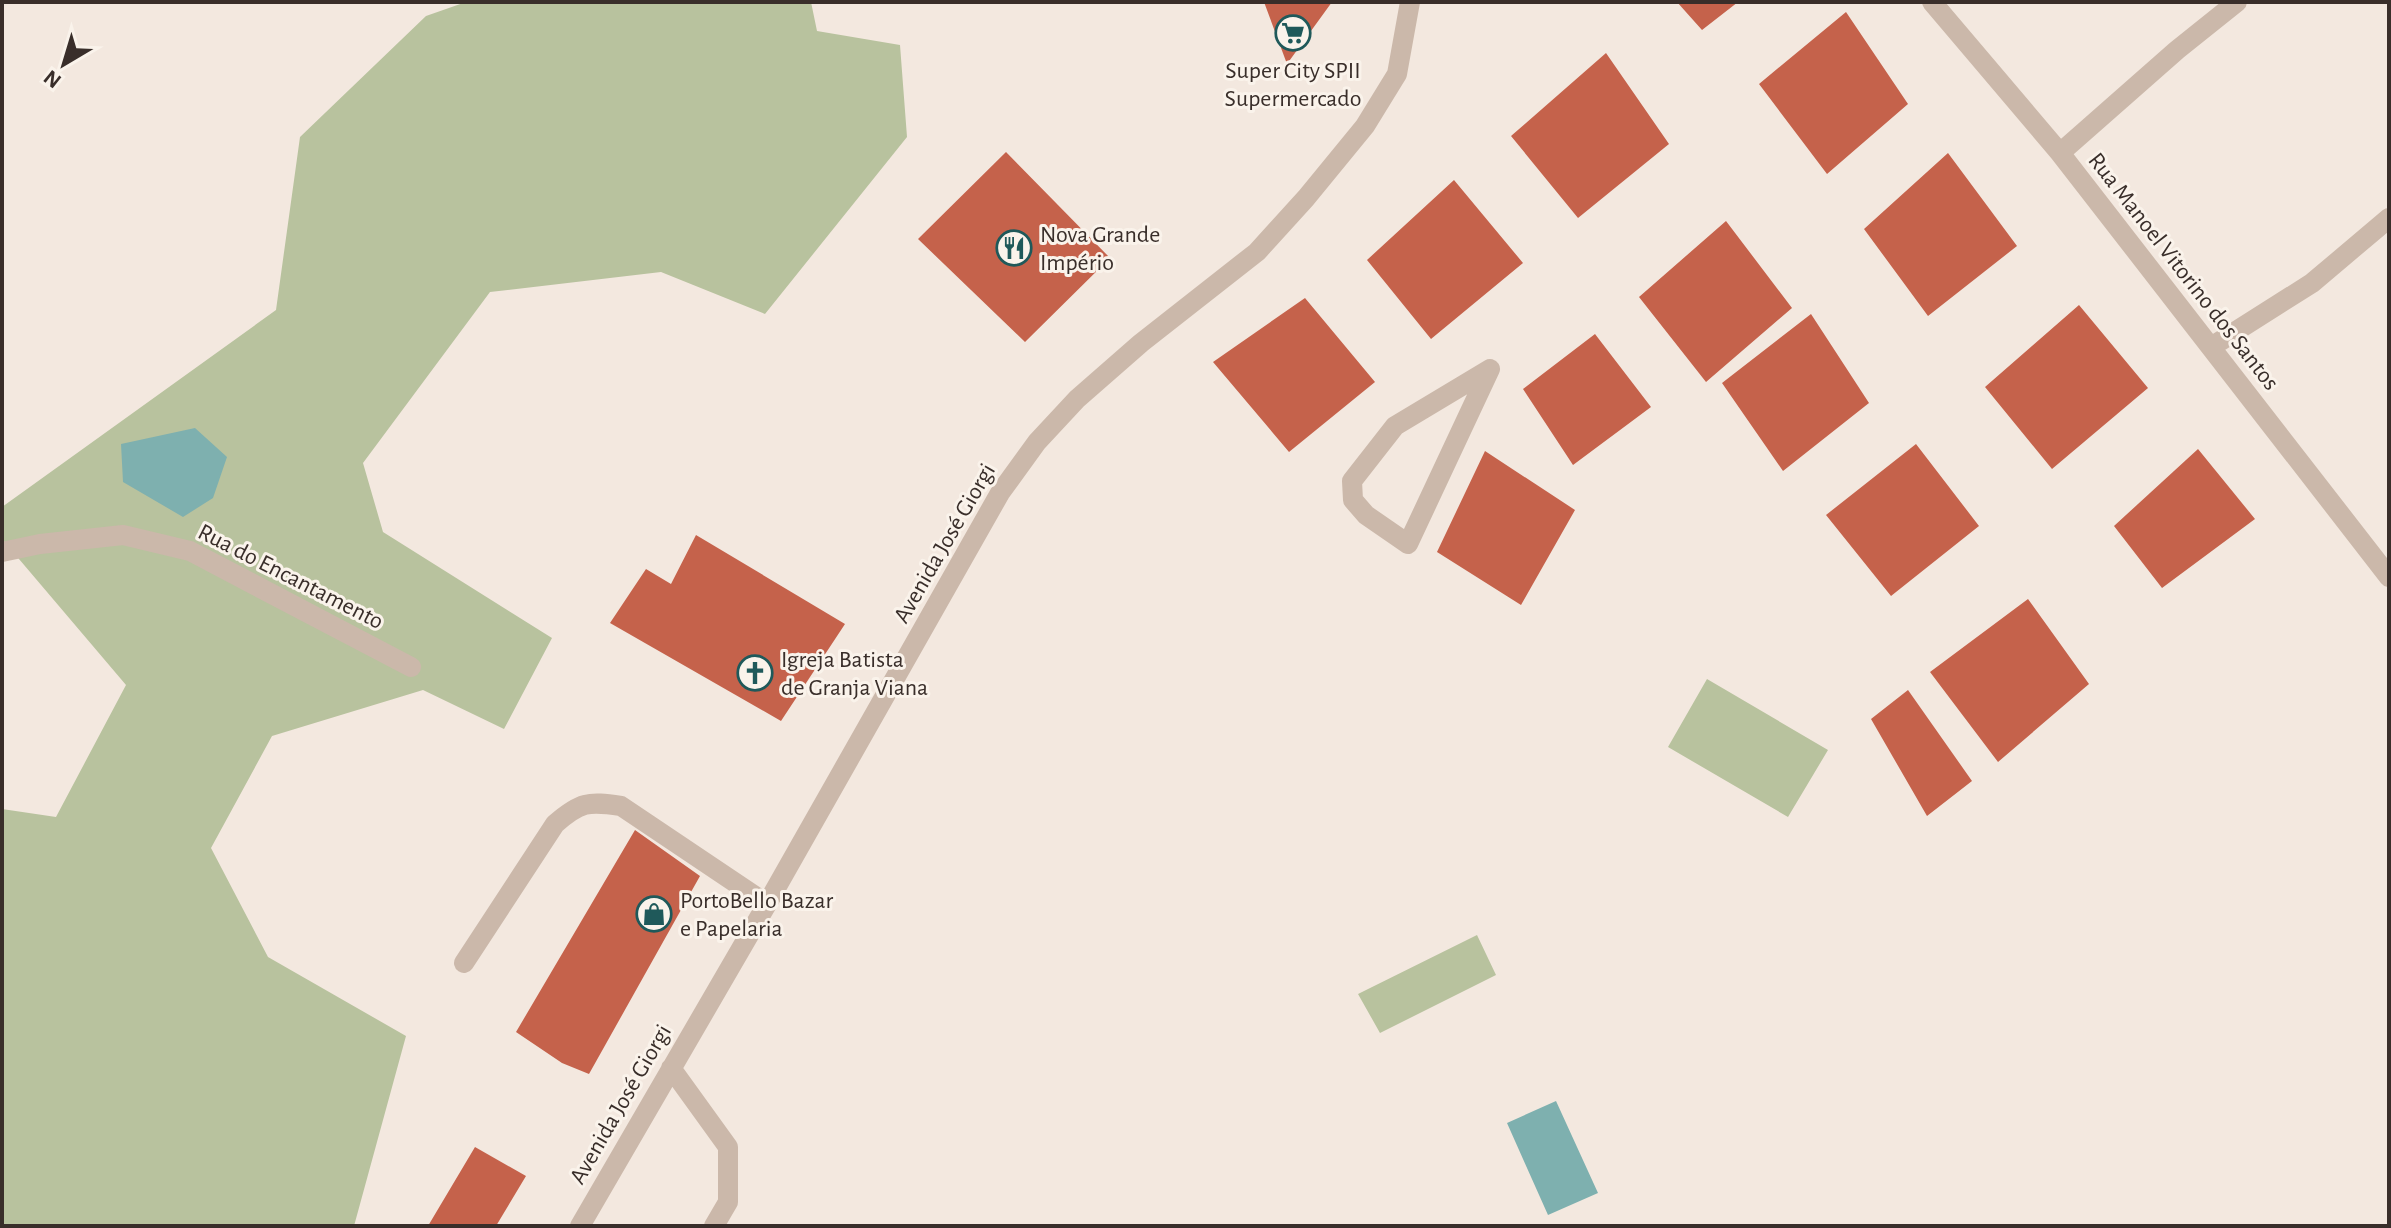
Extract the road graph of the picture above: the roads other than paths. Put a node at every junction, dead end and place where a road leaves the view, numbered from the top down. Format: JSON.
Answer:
{"nodes":[{"id":1,"x":1410,"y":2,"type":"edge"},
{"id":2,"x":1932,"y":2,"type":"edge"},
{"id":3,"x":2237,"y":2,"type":"edge"},
{"id":4,"x":2060,"y":153,"type":"junction"},
{"id":5,"x":2389,"y":218,"type":"edge"},
{"id":6,"x":2211,"y":347,"type":"junction"},
{"id":7,"x":1490,"y":369,"type":"joint"},
{"id":8,"x":2,"y":552,"type":"edge"},
{"id":9,"x":2389,"y":577,"type":"edge"},
{"id":10,"x":411,"y":667,"type":"dead end"},
{"id":11,"x":767,"y":904,"type":"junction"},
{"id":12,"x":464,"y":963,"type":"dead end"},
{"id":13,"x":671,"y":1068,"type":"junction"},
{"id":14,"x":580,"y":1226,"type":"edge"},
{"id":15,"x":714,"y":1226,"type":"edge"}],
"edges":[{"from":1,"to":11,"type":"street","name":"Avenida José Giorgi"},
{"from":2,"to":4,"type":"street","name":"Rua Manoel Vitorino dos Santos"},
{"from":3,"to":4,"type":"street"},
{"from":4,"to":6,"type":"street","name":"Rua Manoel Vitorino dos Santos"},
{"from":5,"to":6,"type":"street"},
{"from":6,"to":9,"type":"street","name":"Rua Manoel Vitorino dos Santos"},
{"from":7,"to":7,"type":"street"},
{"from":8,"to":10,"type":"street","name":"Rua do Encantamento"},
{"from":11,"to":12,"type":"street"},
{"from":11,"to":13,"type":"street","name":"Avenida José Giorgi"},
{"from":13,"to":14,"type":"street","name":"Avenida José Giorgi"},
{"from":13,"to":15,"type":"street"}]}
